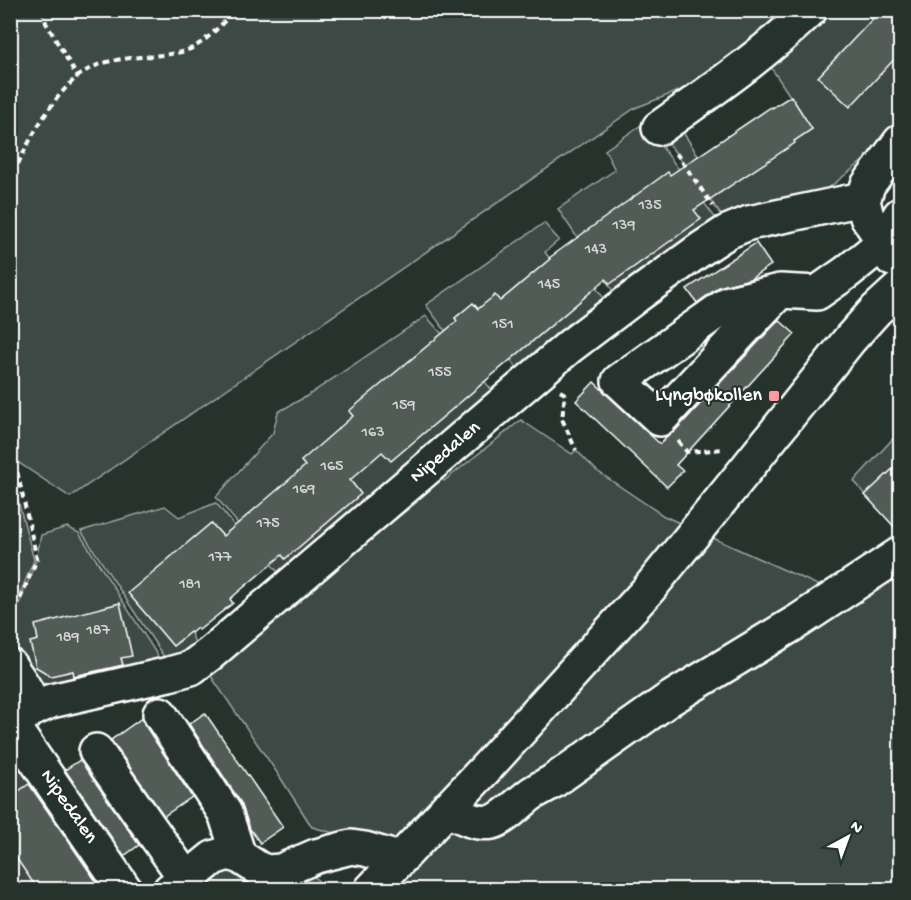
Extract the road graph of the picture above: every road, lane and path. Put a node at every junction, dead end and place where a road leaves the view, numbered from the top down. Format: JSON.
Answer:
{"nodes":[{"id":1,"x":44,"y":10,"type":"edge"},
{"id":2,"x":234,"y":10,"type":"edge"},
{"id":3,"x":810,"y":10,"type":"edge"},
{"id":4,"x":78,"y":78,"type":"junction"},
{"id":5,"x":659,"y":128,"type":"joint"},
{"id":6,"x":900,"y":142,"type":"edge"},
{"id":7,"x":10,"y":183,"type":"edge"},
{"id":8,"x":864,"y":196,"type":"junction"},
{"id":9,"x":892,"y":228,"type":"edge"},
{"id":10,"x":730,"y":231,"type":"junction"},
{"id":11,"x":900,"y":274,"type":"edge"},
{"id":12,"x":900,"y":288,"type":"edge"},
{"id":13,"x":780,"y":291,"type":"junction"},
{"id":14,"x":556,"y":388,"type":"dead end"},
{"id":15,"x":660,"y":420,"type":"junction"},
{"id":16,"x":728,"y":449,"type":"dead end"},
{"id":17,"x":576,"y":450,"type":"dead end"},
{"id":18,"x":10,"y":465,"type":"edge"},
{"id":19,"x":900,"y":554,"type":"edge"},
{"id":20,"x":10,"y":618,"type":"edge"},
{"id":21,"x":10,"y":666,"type":"edge"},
{"id":22,"x":160,"y":714,"type":"dead end"},
{"id":23,"x":17,"y":720,"type":"edge"},
{"id":24,"x":96,"y":751,"type":"dead end"},
{"id":25,"x":446,"y":810,"type":"junction"},
{"id":26,"x":239,"y":856,"type":"junction"},
{"id":27,"x":399,"y":860,"type":"junction"},
{"id":28,"x":178,"y":884,"type":"edge"},
{"id":29,"x":125,"y":890,"type":"edge"},
{"id":30,"x":371,"y":890,"type":"edge"}],
"edges":[{"from":1,"to":4,"type":"path"},
{"from":2,"to":4,"type":"path"},
{"from":3,"to":5,"type":"street"},
{"from":4,"to":7,"type":"path"},
{"from":5,"to":10,"type":"path"},
{"from":6,"to":8,"type":"street"},
{"from":8,"to":9,"type":"street"},
{"from":8,"to":10,"type":"street","name":"Nipedalen"},
{"from":9,"to":11,"type":"street"},
{"from":9,"to":13,"type":"street"},
{"from":10,"to":23,"type":"street","name":"Nipedalen"},
{"from":12,"to":25,"type":"street"},
{"from":13,"to":15,"type":"street"},
{"from":13,"to":15,"type":"street"},
{"from":14,"to":17,"type":"path"},
{"from":15,"to":16,"type":"path"},
{"from":18,"to":20,"type":"path"},
{"from":19,"to":25,"type":"street"},
{"from":21,"to":23,"type":"street","name":"Nipedalen"},
{"from":22,"to":26,"type":"street"},
{"from":23,"to":29,"type":"street","name":"Nipedalen"},
{"from":24,"to":28,"type":"street"},
{"from":25,"to":27,"type":"street"},
{"from":26,"to":27,"type":"street"},
{"from":26,"to":28,"type":"street"},
{"from":27,"to":30,"type":"street"}]}
